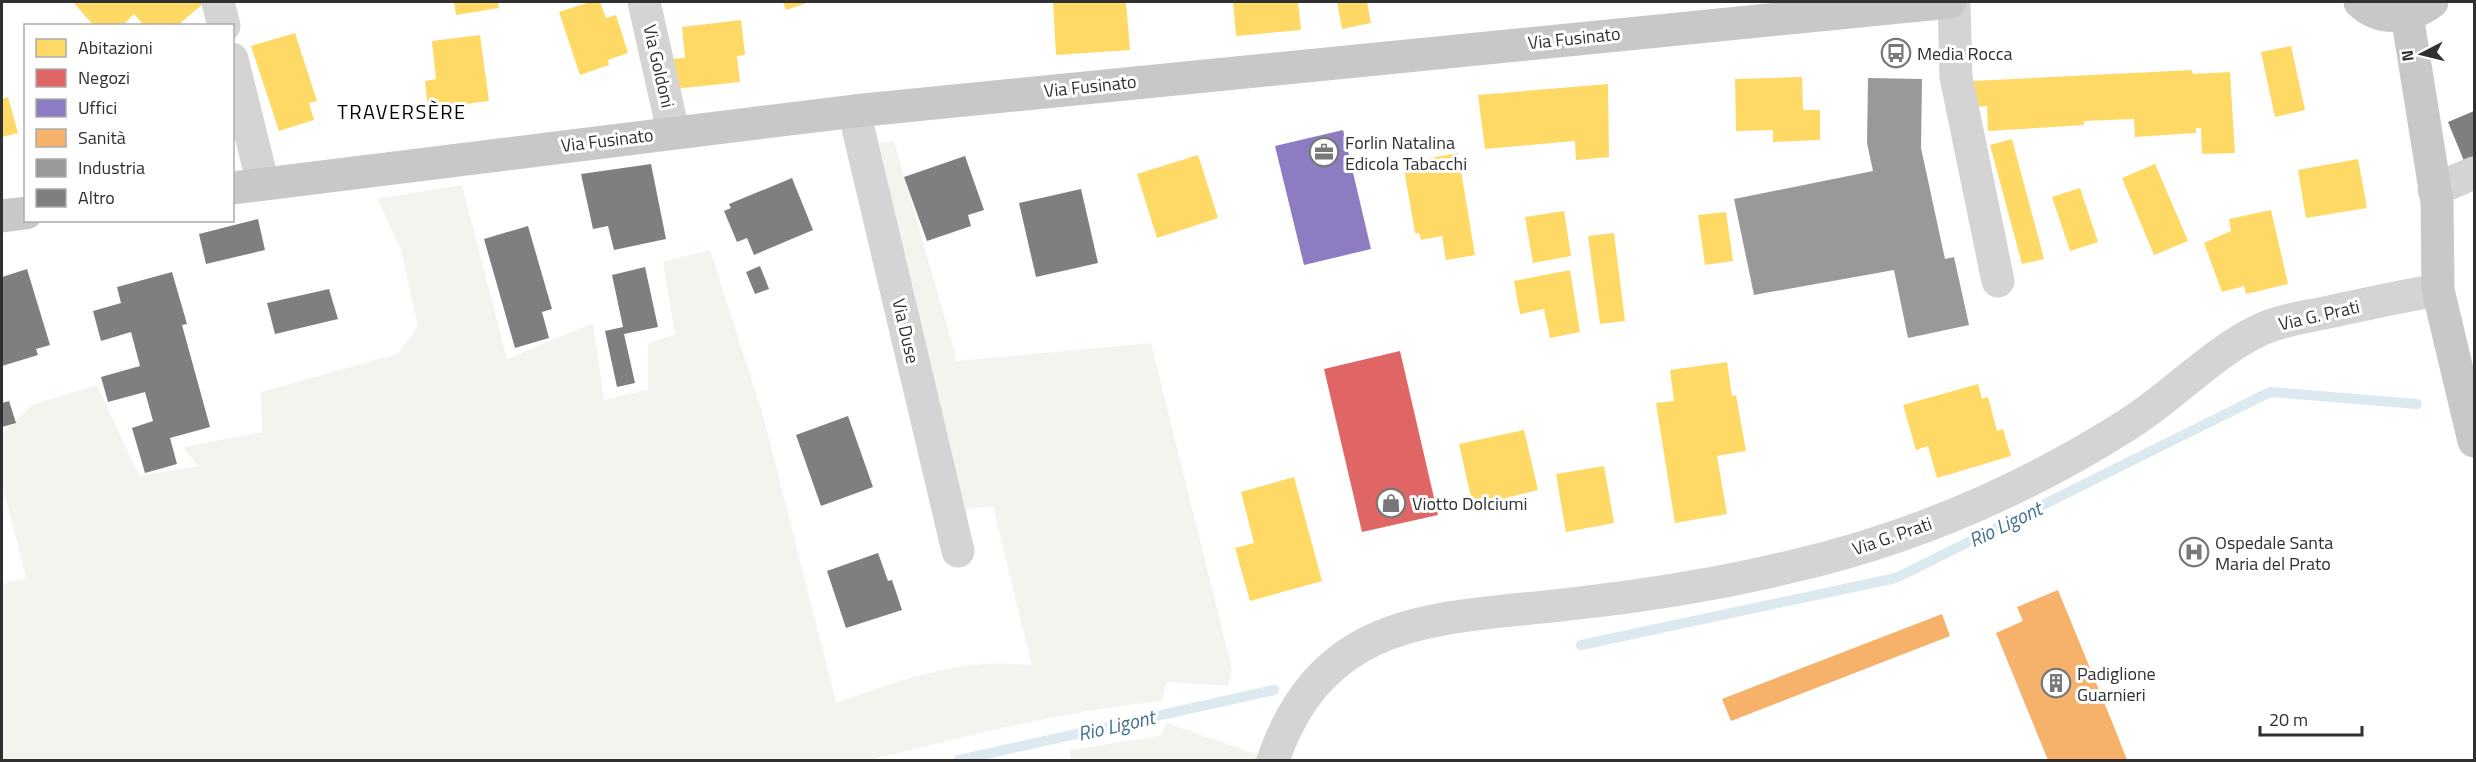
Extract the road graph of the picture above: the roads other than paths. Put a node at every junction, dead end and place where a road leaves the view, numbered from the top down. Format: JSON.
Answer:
{"nodes":[{"id":1,"x":218,"y":2,"type":"edge"},
{"id":2,"x":644,"y":2,"type":"edge"},
{"id":3,"x":1944,"y":2,"type":"edge"},
{"id":4,"x":2360,"y":2,"type":"edge"},
{"id":5,"x":1858,"y":6,"type":"edge"},
{"id":6,"x":2420,"y":8,"type":"edge"},
{"id":7,"x":224,"y":24,"type":"edge"},
{"id":8,"x":234,"y":75,"type":"edge"},
{"id":9,"x":854,"y":111,"type":"junction"},
{"id":10,"x":673,"y":131,"type":"junction"},
{"id":11,"x":2475,"y":173,"type":"edge"},
{"id":12,"x":248,"y":186,"type":"edge"},
{"id":13,"x":2434,"y":190,"type":"junction"},
{"id":14,"x":24,"y":213,"type":"edge"},
{"id":15,"x":2,"y":216,"type":"edge"},
{"id":16,"x":1998,"y":281,"type":"dead end"},
{"id":17,"x":2438,"y":290,"type":"junction"},
{"id":18,"x":2475,"y":441,"type":"edge"},
{"id":19,"x":958,"y":551,"type":"dead end"},
{"id":20,"x":1273,"y":760,"type":"edge"}],
"edges":[{"from":1,"to":7,"type":"street"},
{"from":2,"to":10,"type":"street","name":"Via Goldoni"},
{"from":3,"to":5,"type":"main road","name":"Via Fusinato"},
{"from":3,"to":16,"type":"street"},
{"from":4,"to":6,"type":"main road"},
{"from":5,"to":9,"type":"main road","name":"Via Fusinato"},
{"from":6,"to":13,"type":"main road"},
{"from":8,"to":12,"type":"street"},
{"from":9,"to":10,"type":"main road","name":"Via Fusinato"},
{"from":9,"to":19,"type":"street","name":"Via Duse"},
{"from":10,"to":12,"type":"main road","name":"Via Fusinato"},
{"from":11,"to":13,"type":"street"},
{"from":13,"to":17,"type":"main road"},
{"from":14,"to":15,"type":"main road"},
{"from":17,"to":18,"type":"main road"},
{"from":17,"to":20,"type":"street","name":"Via G. Prati"}]}
